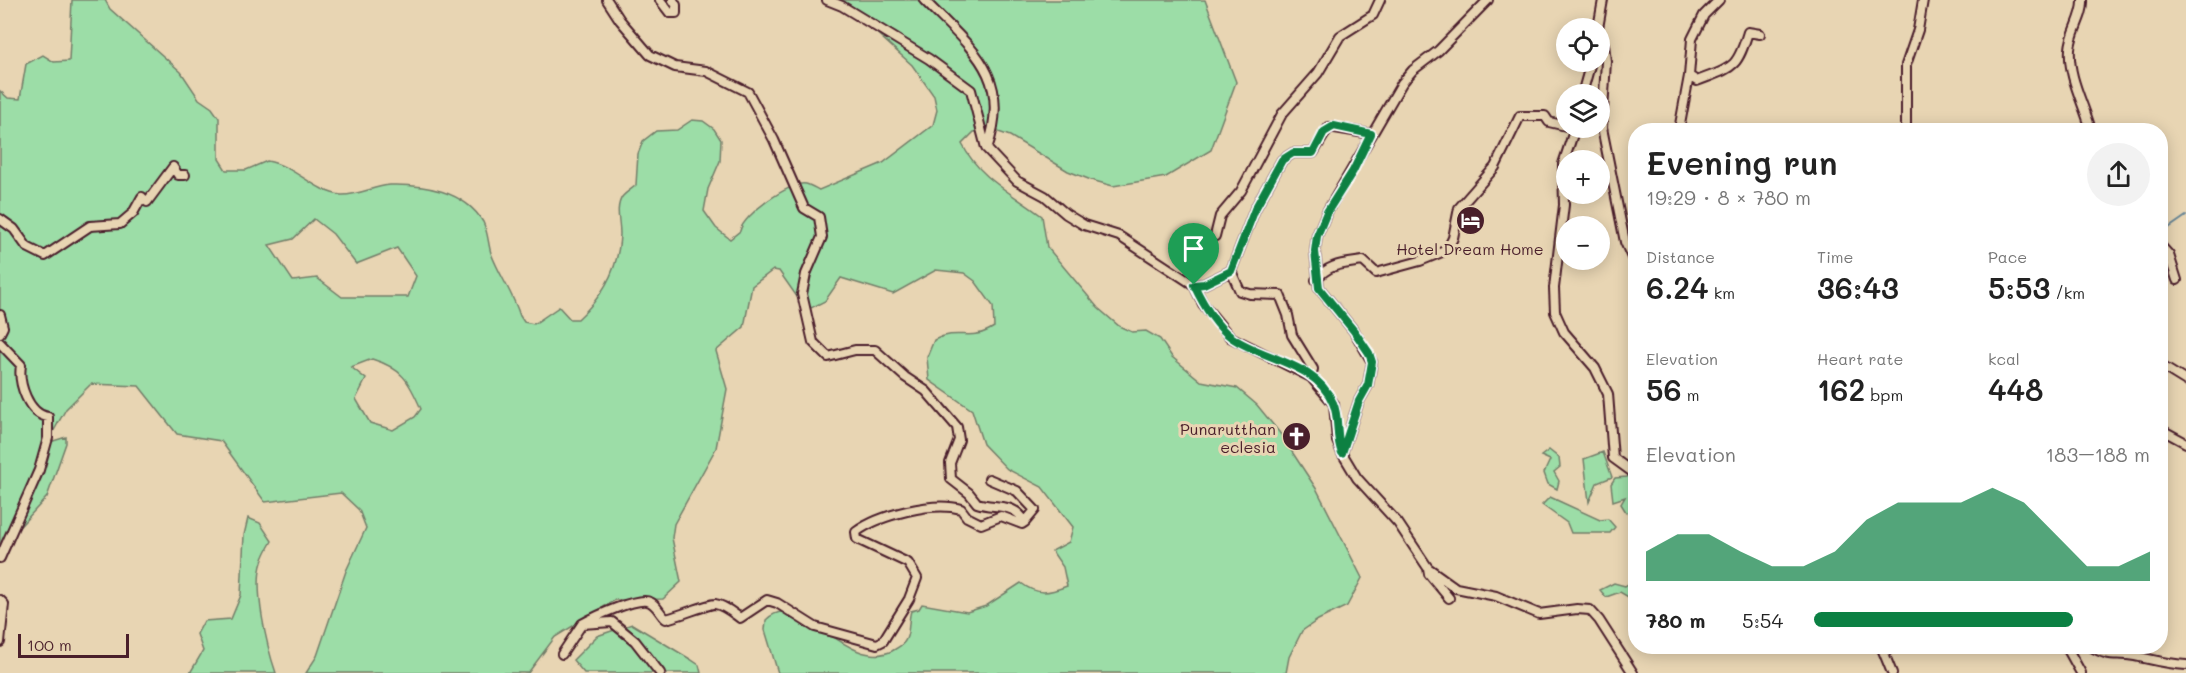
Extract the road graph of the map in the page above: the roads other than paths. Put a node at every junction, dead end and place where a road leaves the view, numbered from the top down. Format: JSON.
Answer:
{"nodes":[{"id":1,"x":607,"y":0,"type":"edge"},
{"id":2,"x":660,"y":0,"type":"edge"},
{"id":3,"x":673,"y":0,"type":"edge"},
{"id":4,"x":827,"y":0,"type":"edge"},
{"id":5,"x":924,"y":0,"type":"edge"},
{"id":6,"x":1380,"y":0,"type":"edge"},
{"id":7,"x":1488,"y":0,"type":"edge"},
{"id":8,"x":1603,"y":0,"type":"edge"},
{"id":9,"x":1719,"y":0,"type":"edge"},
{"id":10,"x":1923,"y":0,"type":"edge"},
{"id":11,"x":2083,"y":0,"type":"edge"},
{"id":12,"x":1600,"y":18,"type":"edge"},
{"id":13,"x":1760,"y":34,"type":"dead end"},
{"id":14,"x":1605,"y":72,"type":"edge"},
{"id":15,"x":1689,"y":76,"type":"junction"},
{"id":16,"x":1680,"y":123,"type":"edge"},
{"id":17,"x":1906,"y":123,"type":"edge"},
{"id":18,"x":2089,"y":123,"type":"edge"},
{"id":19,"x":1556,"y":124,"type":"edge"},
{"id":20,"x":1371,"y":134,"type":"junction"},
{"id":21,"x":1570,"y":138,"type":"edge"},
{"id":22,"x":987,"y":149,"type":"junction"},
{"id":23,"x":185,"y":175,"type":"dead end"},
{"id":24,"x":0,"y":219,"type":"edge"},
{"id":25,"x":1215,"y":236,"type":"dead end"},
{"id":26,"x":1628,"y":249,"type":"edge"},
{"id":27,"x":2168,"y":254,"type":"edge"},
{"id":28,"x":1231,"y":271,"type":"junction"},
{"id":29,"x":1316,"y":280,"type":"junction"},
{"id":30,"x":2177,"y":280,"type":"dead end"},
{"id":31,"x":1194,"y":285,"type":"junction"},
{"id":32,"x":0,"y":315,"type":"edge"},
{"id":33,"x":0,"y":333,"type":"edge"},
{"id":34,"x":0,"y":343,"type":"edge"},
{"id":35,"x":2168,"y":370,"type":"edge"},
{"id":36,"x":1311,"y":377,"type":"junction"},
{"id":37,"x":2186,"y":381,"type":"edge"},
{"id":38,"x":2168,"y":433,"type":"edge"},
{"id":39,"x":2186,"y":443,"type":"edge"},
{"id":40,"x":1342,"y":453,"type":"junction"},
{"id":41,"x":1628,"y":469,"type":"edge"},
{"id":42,"x":989,"y":479,"type":"dead end"},
{"id":43,"x":1025,"y":522,"type":"junction"},
{"id":44,"x":0,"y":558,"type":"edge"},
{"id":45,"x":1428,"y":568,"type":"junction"},
{"id":46,"x":1449,"y":598,"type":"dead end"},
{"id":47,"x":0,"y":600,"type":"edge"},
{"id":48,"x":582,"y":624,"type":"junction"},
{"id":49,"x":0,"y":642,"type":"edge"},
{"id":50,"x":562,"y":654,"type":"dead end"},
{"id":51,"x":1884,"y":654,"type":"edge"},
{"id":52,"x":2070,"y":654,"type":"edge"},
{"id":53,"x":2107,"y":654,"type":"edge"},
{"id":54,"x":2186,"y":665,"type":"edge"},
{"id":55,"x":660,"y":673,"type":"edge"},
{"id":56,"x":1633,"y":673,"type":"edge"},
{"id":57,"x":1892,"y":673,"type":"edge"},
{"id":58,"x":2081,"y":673,"type":"edge"}],
"edges":[{"from":1,"to":43,"type":"street"},
{"from":2,"to":3,"type":"street"},
{"from":4,"to":22,"type":"street"},
{"from":5,"to":22,"type":"street"},
{"from":6,"to":25,"type":"street"},
{"from":7,"to":20,"type":"street"},
{"from":8,"to":12,"type":"street"},
{"from":9,"to":15,"type":"street"},
{"from":10,"to":17,"type":"street"},
{"from":11,"to":18,"type":"street"},
{"from":13,"to":15,"type":"street"},
{"from":14,"to":26,"type":"street"},
{"from":15,"to":16,"type":"street"},
{"from":19,"to":29,"type":"street"},
{"from":20,"to":28,"type":"street"},
{"from":20,"to":29,"type":"street"},
{"from":21,"to":41,"type":"street"},
{"from":22,"to":31,"type":"street"},
{"from":23,"to":24,"type":"street"},
{"from":27,"to":30,"type":"street"},
{"from":28,"to":31,"type":"street"},
{"from":28,"to":36,"type":"street"},
{"from":29,"to":40,"type":"street"},
{"from":31,"to":36,"type":"street"},
{"from":32,"to":33,"type":"street"},
{"from":34,"to":44,"type":"street"},
{"from":35,"to":37,"type":"street"},
{"from":36,"to":40,"type":"street"},
{"from":38,"to":39,"type":"street"},
{"from":40,"to":45,"type":"street"},
{"from":42,"to":43,"type":"street"},
{"from":43,"to":48,"type":"street"},
{"from":45,"to":46,"type":"street"},
{"from":45,"to":56,"type":"street"},
{"from":47,"to":49,"type":"street"},
{"from":48,"to":50,"type":"street"},
{"from":48,"to":55,"type":"street"},
{"from":51,"to":57,"type":"street"},
{"from":52,"to":58,"type":"street"},
{"from":53,"to":54,"type":"street"}]}
